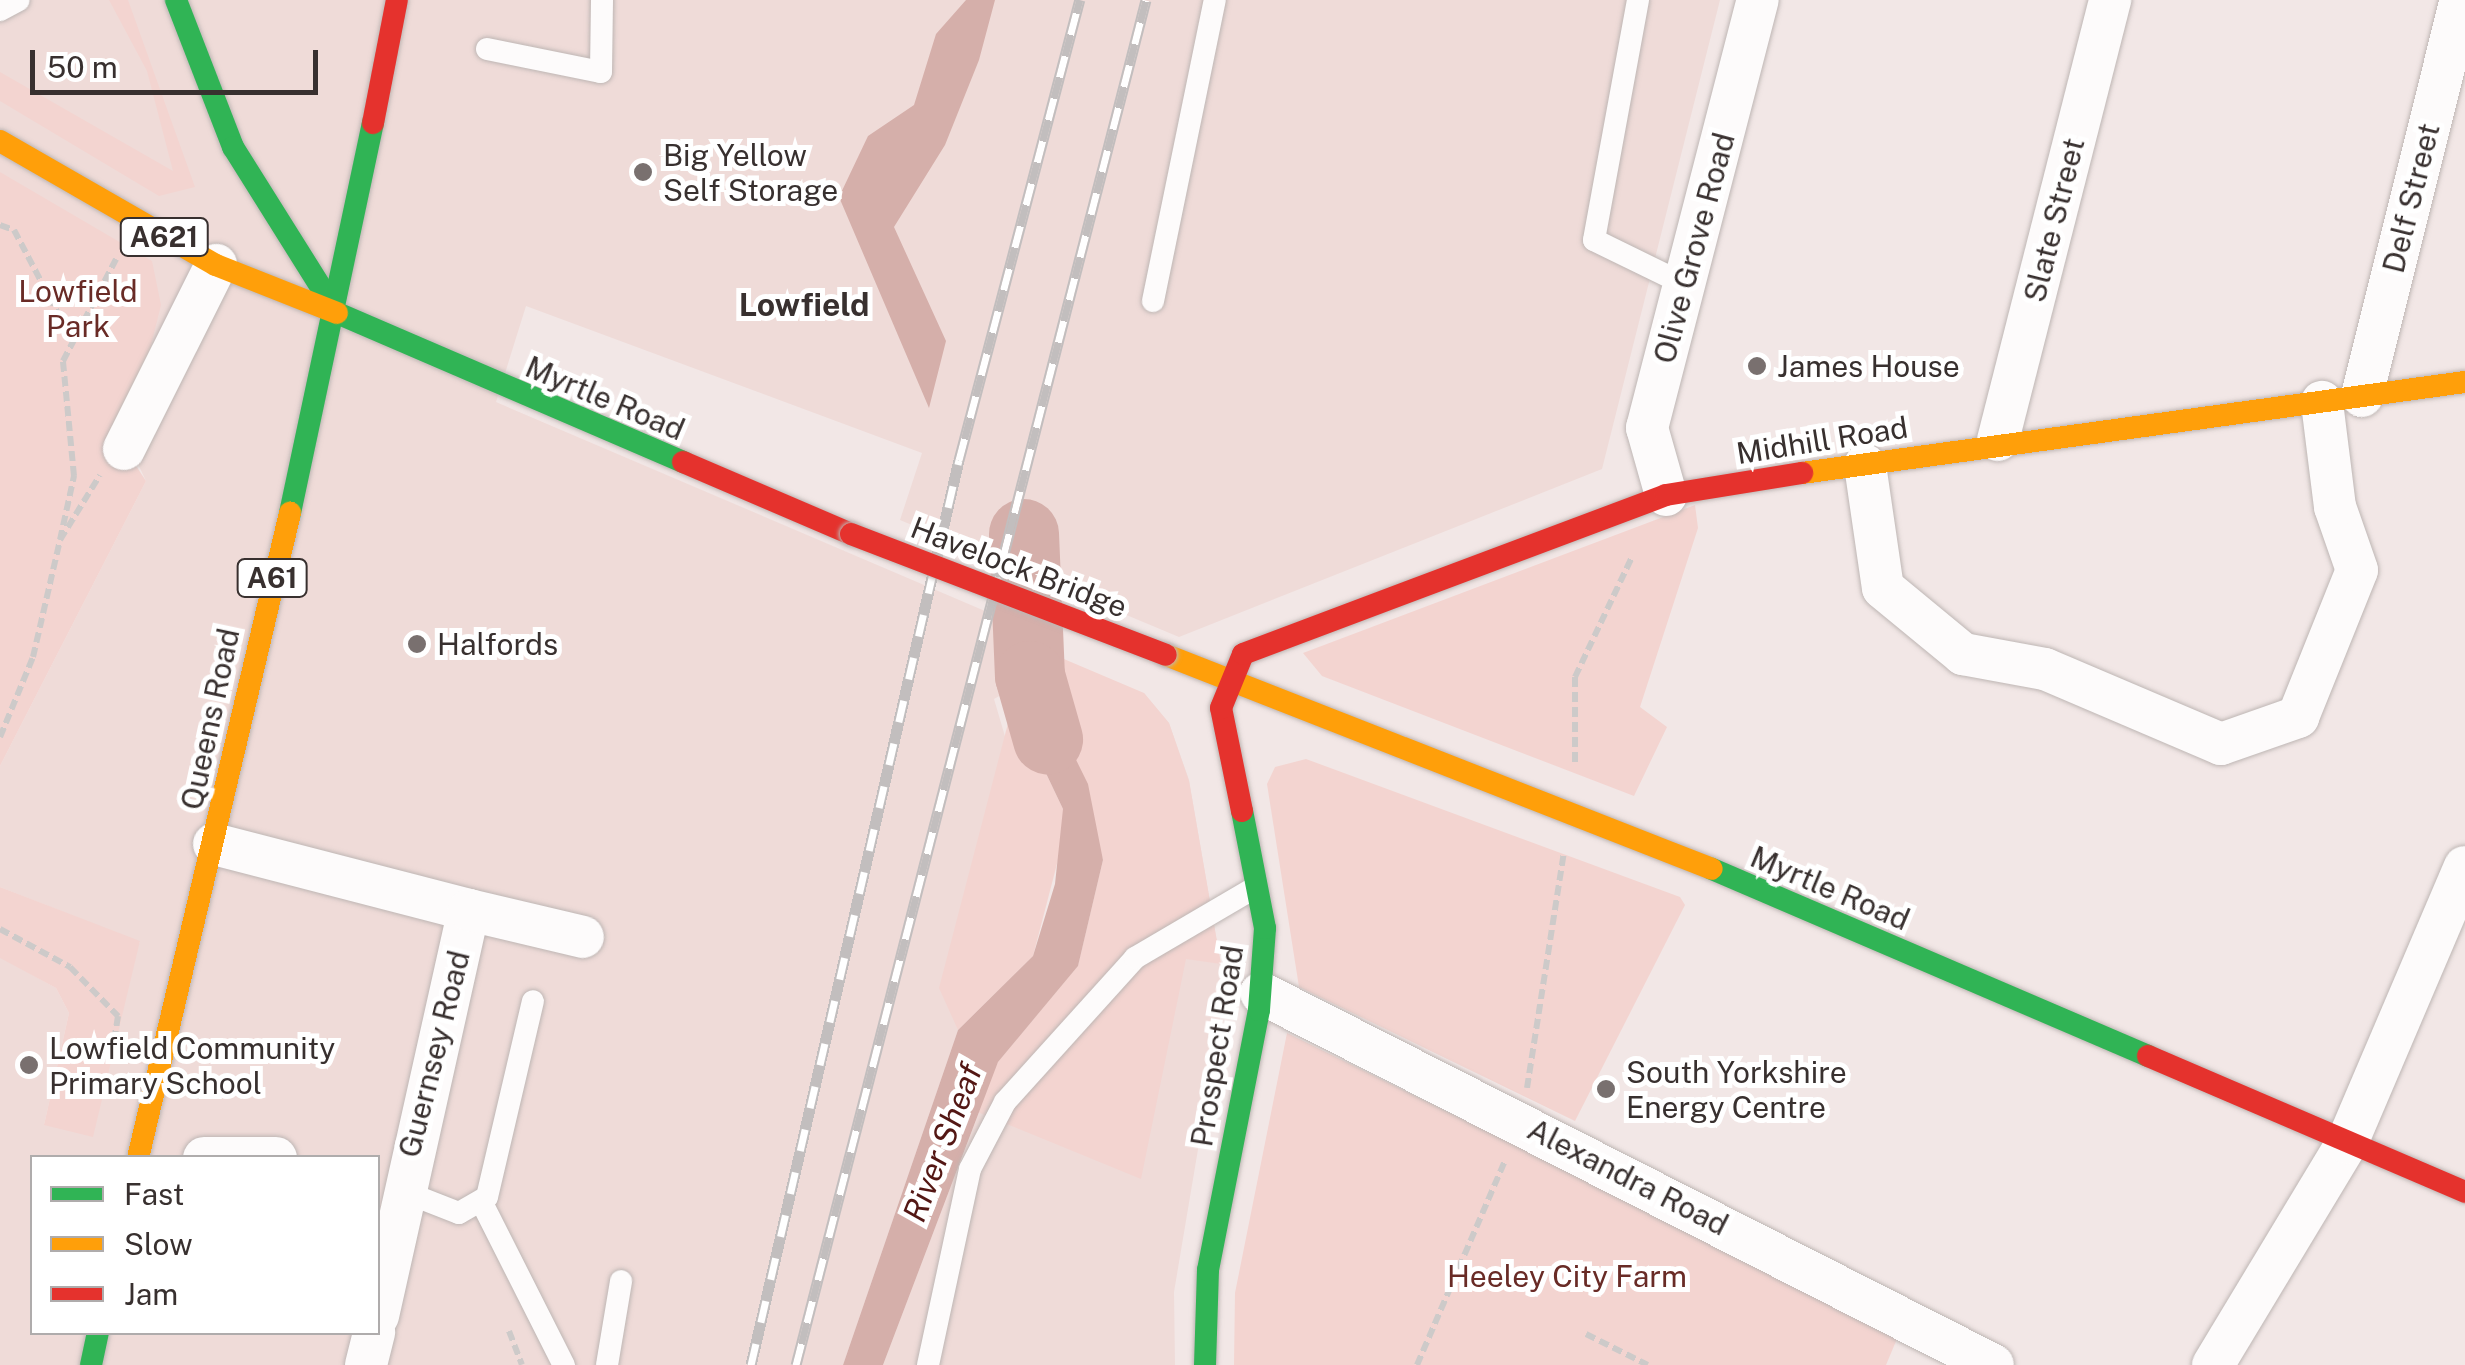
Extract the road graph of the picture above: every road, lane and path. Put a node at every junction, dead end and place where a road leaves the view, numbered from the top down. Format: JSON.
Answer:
{"nodes":[{"id":1,"x":18,"y":0,"type":"edge"},
{"id":2,"x":176,"y":0,"type":"edge"},
{"id":3,"x":397,"y":0,"type":"edge"},
{"id":4,"x":602,"y":0,"type":"edge"},
{"id":5,"x":1215,"y":0,"type":"edge"},
{"id":6,"x":1638,"y":0,"type":"edge"},
{"id":7,"x":1758,"y":0,"type":"edge"},
{"id":8,"x":2110,"y":0,"type":"edge"},
{"id":9,"x":2460,"y":0,"type":"edge"},
{"id":10,"x":0,"y":10,"type":"edge"},
{"id":11,"x":487,"y":49,"type":"dead end"},
{"id":12,"x":0,"y":142,"type":"edge"},
{"id":13,"x":135,"y":222,"type":"junction"},
{"id":14,"x":0,"y":226,"type":"edge"},
{"id":15,"x":216,"y":265,"type":"junction"},
{"id":16,"x":1684,"y":284,"type":"junction"},
{"id":17,"x":1153,"y":301,"type":"dead end"},
{"id":18,"x":337,"y":313,"type":"junction"},
{"id":19,"x":74,"y":342,"type":"junction"},
{"id":20,"x":2465,"y":382,"type":"edge"},
{"id":21,"x":2342,"y":399,"type":"junction"},
{"id":22,"x":1998,"y":440,"type":"junction"},
{"id":23,"x":124,"y":450,"type":"joint"},
{"id":24,"x":1865,"y":465,"type":"junction"},
{"id":25,"x":1666,"y":495,"type":"junction"},
{"id":26,"x":851,"y":534,"type":"joint"},
{"id":27,"x":60,"y":540,"type":"junction"},
{"id":28,"x":1634,"y":553,"type":"dead end"},
{"id":29,"x":1166,"y":655,"type":"joint"},
{"id":30,"x":1233,"y":682,"type":"junction"},
{"id":31,"x":0,"y":737,"type":"edge"},
{"id":32,"x":1571,"y":809,"type":"junction"},
{"id":33,"x":214,"y":844,"type":"junction"},
{"id":34,"x":2465,"y":867,"type":"edge"},
{"id":35,"x":1259,"y":886,"type":"junction"},
{"id":36,"x":469,"y":910,"type":"junction"},
{"id":37,"x":0,"y":929,"type":"edge"},
{"id":38,"x":583,"y":937,"type":"dead end"},
{"id":39,"x":1261,"y":993,"type":"junction"},
{"id":40,"x":533,"y":1002,"type":"dead end"},
{"id":41,"x":113,"y":1051,"type":"dead end"},
{"id":42,"x":1522,"y":1122,"type":"junction"},
{"id":43,"x":2348,"y":1143,"type":"junction"},
{"id":44,"x":139,"y":1155,"type":"edge"},
{"id":45,"x":389,"y":1187,"type":"edge"},
{"id":46,"x":2465,"y":1192,"type":"edge"},
{"id":47,"x":482,"y":1203,"type":"junction"},
{"id":48,"x":621,"y":1281,"type":"dead end"},
{"id":49,"x":380,"y":1293,"type":"edge"},
{"id":50,"x":1586,"y":1334,"type":"dead end"},
{"id":51,"x":97,"y":1335,"type":"edge"},
{"id":52,"x":90,"y":1365,"type":"edge"},
{"id":53,"x":564,"y":1365,"type":"edge"},
{"id":54,"x":607,"y":1365,"type":"edge"},
{"id":55,"x":928,"y":1365,"type":"edge"},
{"id":56,"x":1205,"y":1365,"type":"edge"},
{"id":57,"x":1417,"y":1365,"type":"edge"},
{"id":58,"x":1648,"y":1365,"type":"edge"},
{"id":59,"x":1993,"y":1365,"type":"edge"},
{"id":60,"x":2213,"y":1365,"type":"edge"}],
"edges":[{"from":1,"to":10,"type":"lane"},
{"from":2,"to":18,"type":"main road"},
{"from":3,"to":18,"type":"main road","name":"Queens Road","number":"A61"},
{"from":4,"to":11,"type":"lane"},
{"from":5,"to":17,"type":"lane"},
{"from":6,"to":16,"type":"lane"},
{"from":7,"to":16,"type":"street","name":"Olive Grove Road"},
{"from":8,"to":22,"type":"street","name":"Slate Street"},
{"from":9,"to":21,"type":"street","name":"Delf Street"},
{"from":12,"to":13,"type":"main road","number":"A621"},
{"from":13,"to":15,"type":"main road","number":"A621"},
{"from":13,"to":19,"type":"path"},
{"from":14,"to":19,"type":"path"},
{"from":15,"to":18,"type":"main road","number":"A621"},
{"from":15,"to":23,"type":"street"},
{"from":16,"to":25,"type":"street","name":"Olive Grove Road"},
{"from":18,"to":26,"type":"main road","name":"Myrtle Road"},
{"from":18,"to":33,"type":"main road","name":"Queens Road","number":"A61"},
{"from":19,"to":27,"type":"path"},
{"from":20,"to":21,"type":"main road","name":"Midhill Road"},
{"from":21,"to":22,"type":"main road","name":"Midhill Road"},
{"from":21,"to":24,"type":"street"},
{"from":22,"to":24,"type":"main road","name":"Midhill Road"},
{"from":23,"to":27,"type":"path"},
{"from":24,"to":25,"type":"main road","name":"Midhill Road"},
{"from":25,"to":30,"type":"main road","name":"Midhill Road"},
{"from":26,"to":29,"type":"main road","name":"Havelock Bridge","bridge":true},
{"from":27,"to":31,"type":"path"},
{"from":28,"to":32,"type":"path"},
{"from":29,"to":30,"type":"main road","name":"Myrtle Road"},
{"from":30,"to":32,"type":"main road","name":"Myrtle Road"},
{"from":30,"to":35,"type":"main road","name":"Prospect Road"},
{"from":32,"to":42,"type":"path"},
{"from":32,"to":43,"type":"main road","name":"Myrtle Road"},
{"from":33,"to":36,"type":"street","name":"Guernsey Road"},
{"from":33,"to":44,"type":"main road","name":"Queens Road","number":"A61"},
{"from":34,"to":43,"type":"street"},
{"from":35,"to":39,"type":"main road","name":"Prospect Road"},
{"from":35,"to":55,"type":"lane"},
{"from":36,"to":38,"type":"street","name":"Guernsey Road"},
{"from":36,"to":45,"type":"street","name":"Guernsey Road"},
{"from":37,"to":41,"type":"path"},
{"from":39,"to":42,"type":"street","name":"Alexandra Road"},
{"from":39,"to":56,"type":"main road","name":"Prospect Road"},
{"from":40,"to":47,"type":"lane"},
{"from":42,"to":57,"type":"path"},
{"from":42,"to":59,"type":"street","name":"Alexandra Road"},
{"from":43,"to":46,"type":"main road","name":"Myrtle Road"},
{"from":43,"to":60,"type":"street"},
{"from":45,"to":47,"type":"lane"},
{"from":45,"to":49,"type":"street","name":"Guernsey Road"},
{"from":47,"to":53,"type":"lane"},
{"from":48,"to":54,"type":"lane"},
{"from":50,"to":58,"type":"path"},
{"from":51,"to":52,"type":"main road"}]}
